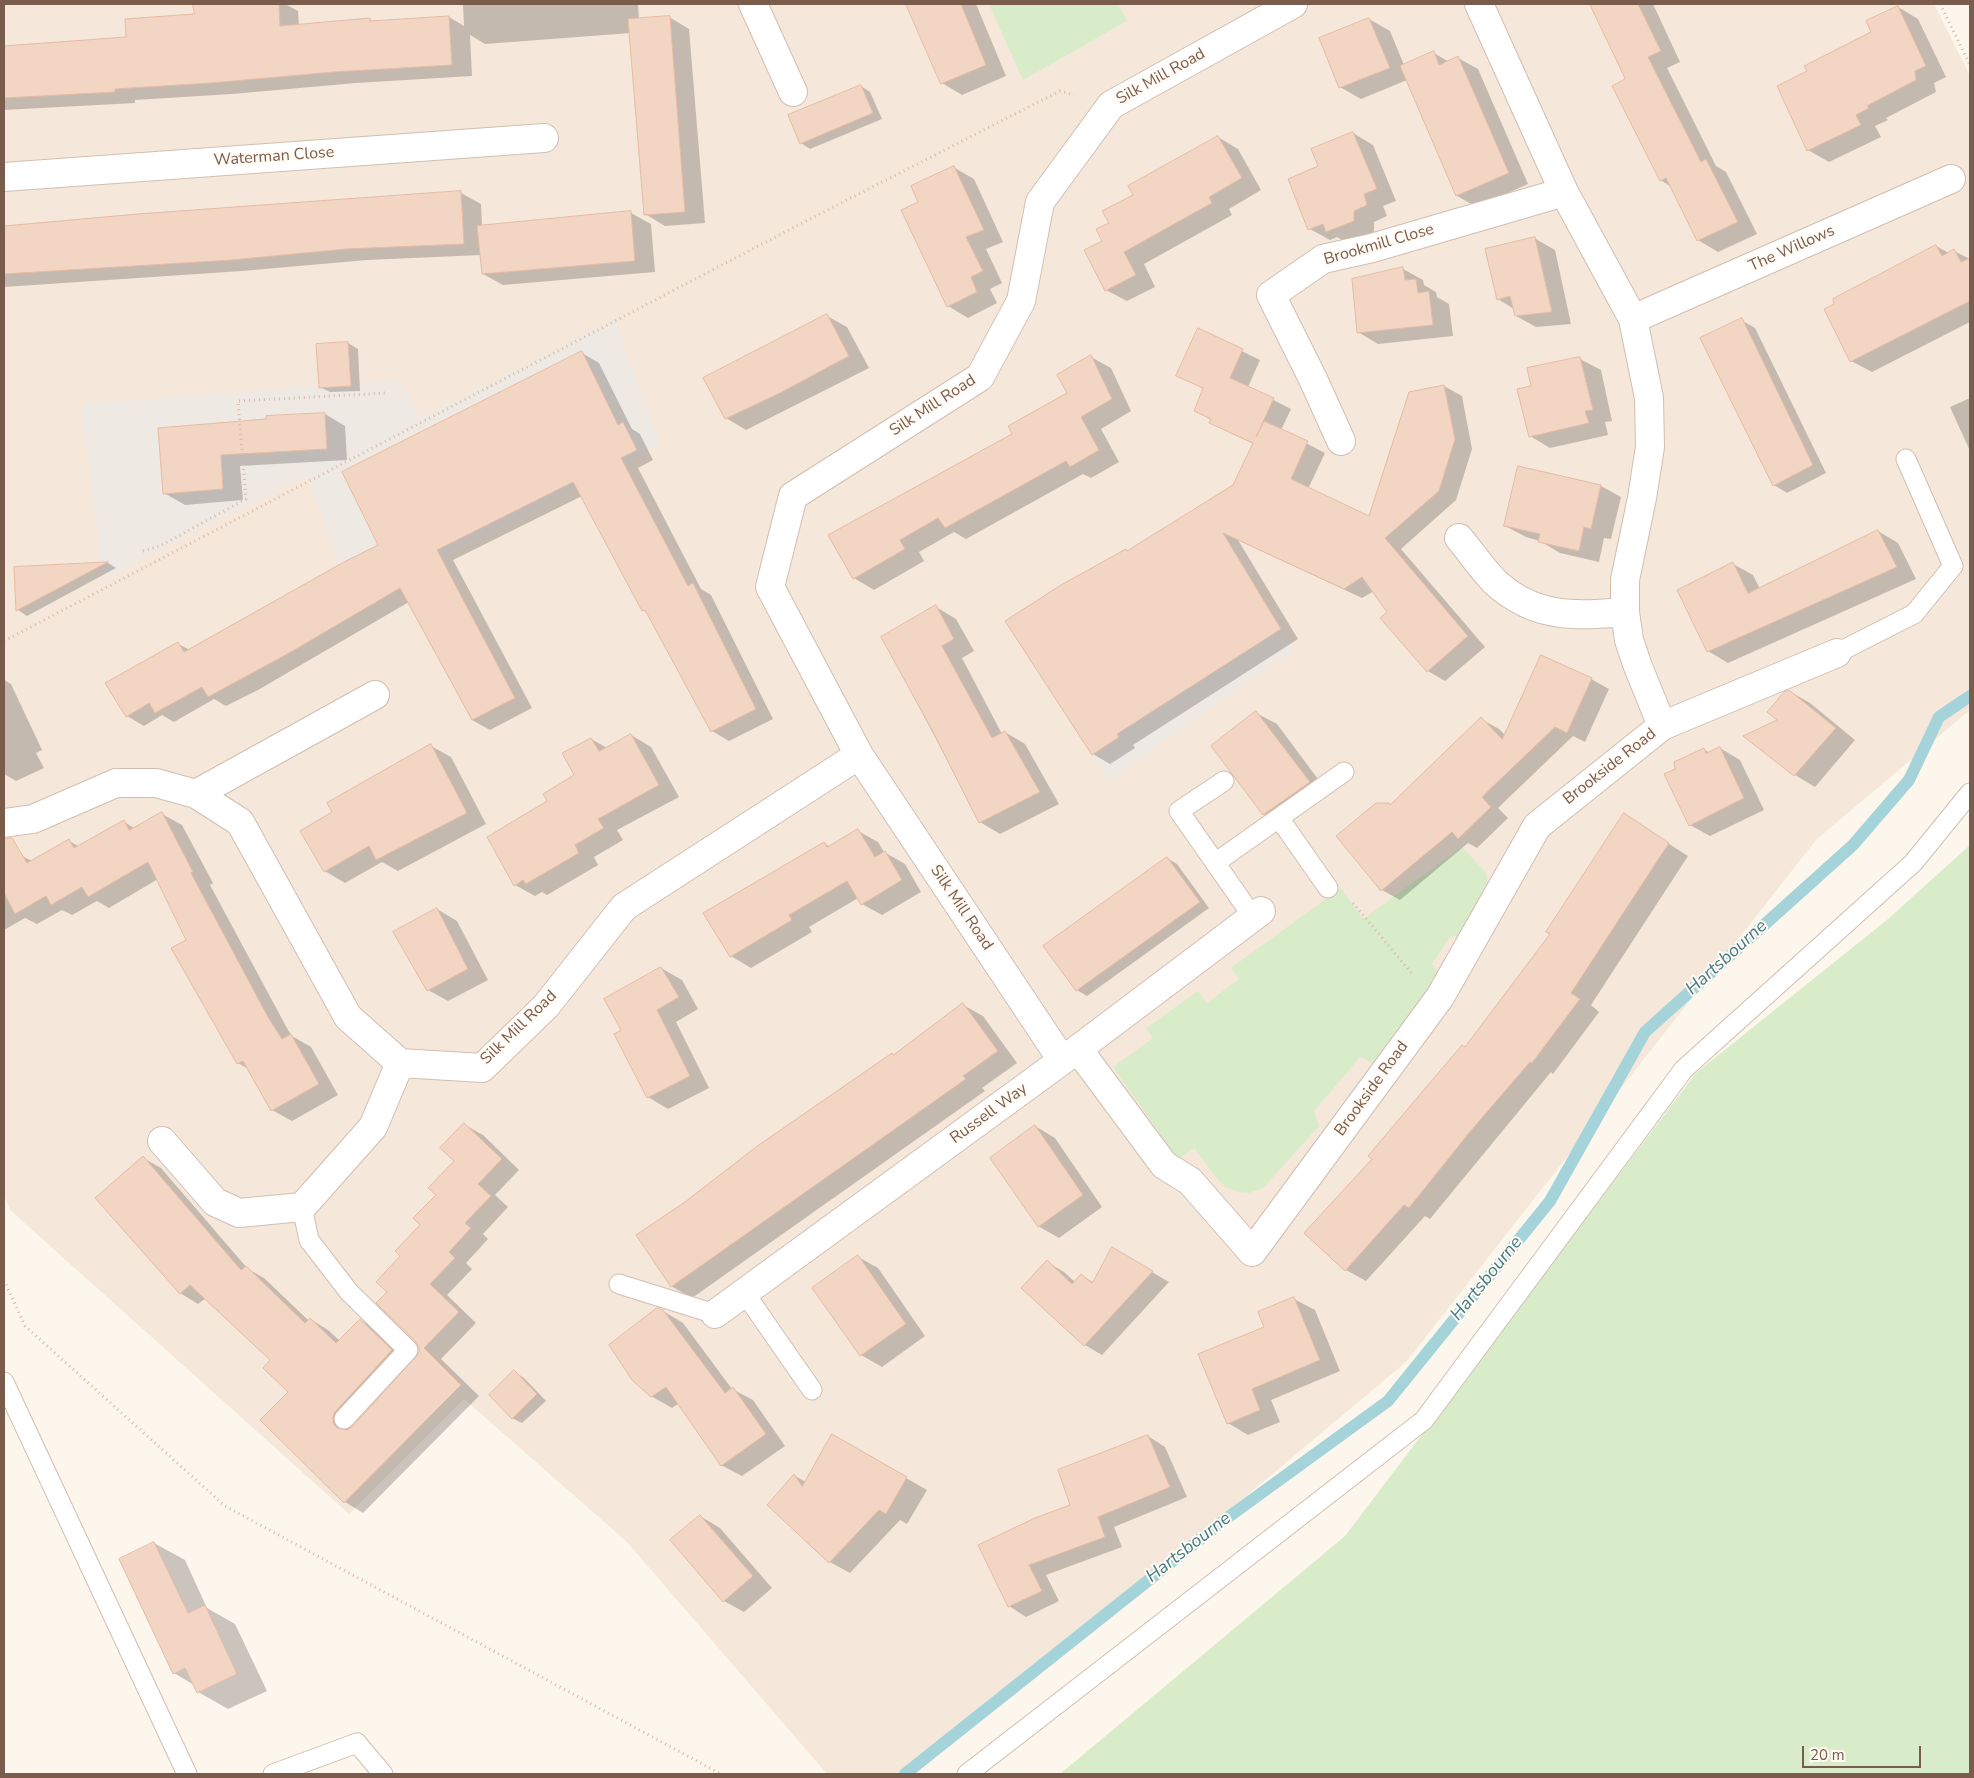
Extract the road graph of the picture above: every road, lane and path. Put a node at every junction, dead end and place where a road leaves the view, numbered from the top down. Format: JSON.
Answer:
{"nodes":[{"id":1,"x":754,"y":4,"type":"edge"},
{"id":2,"x":1294,"y":4,"type":"edge"},
{"id":3,"x":1479,"y":4,"type":"edge"},
{"id":4,"x":1940,"y":4,"type":"edge"},
{"id":5,"x":1970,"y":65,"type":"edge"},
{"id":6,"x":793,"y":92,"type":"dead end"},
{"id":7,"x":1111,"y":105,"type":"junction"},
{"id":8,"x":544,"y":138,"type":"dead end"},
{"id":9,"x":4,"y":177,"type":"edge"},
{"id":10,"x":1951,"y":179,"type":"dead end"},
{"id":11,"x":1564,"y":192,"type":"junction"},
{"id":12,"x":1633,"y":319,"type":"junction"},
{"id":13,"x":386,"y":394,"type":"dead end"},
{"id":14,"x":1341,"y":441,"type":"dead end"},
{"id":15,"x":1906,"y":459,"type":"dead end"},
{"id":16,"x":1459,"y":538,"type":"dead end"},
{"id":17,"x":143,"y":551,"type":"dead end"},
{"id":18,"x":1625,"y":612,"type":"junction"},
{"id":19,"x":4,"y":641,"type":"edge"},
{"id":20,"x":1837,"y":653,"type":"joint"},
{"id":21,"x":375,"y":695,"type":"dead end"},
{"id":22,"x":1662,"y":726,"type":"junction"},
{"id":23,"x":859,"y":755,"type":"junction"},
{"id":24,"x":1344,"y":772,"type":"dead end"},
{"id":25,"x":1224,"y":781,"type":"dead end"},
{"id":26,"x":1970,"y":793,"type":"edge"},
{"id":27,"x":196,"y":794,"type":"junction"},
{"id":28,"x":1279,"y":818,"type":"junction"},
{"id":29,"x":4,"y":823,"type":"edge"},
{"id":30,"x":1215,"y":863,"type":"junction"},
{"id":31,"x":1328,"y":888,"type":"joint"},
{"id":32,"x":1257,"y":914,"type":"joint"},
{"id":33,"x":1440,"y":997,"type":"junction"},
{"id":34,"x":1070,"y":1055,"type":"junction"},
{"id":35,"x":400,"y":1063,"type":"junction"},
{"id":36,"x":162,"y":1141,"type":"dead end"},
{"id":37,"x":302,"y":1207,"type":"junction"},
{"id":38,"x":4,"y":1280,"type":"edge"},
{"id":39,"x":619,"y":1284,"type":"dead end"},
{"id":40,"x":744,"y":1292,"type":"junction"},
{"id":41,"x":715,"y":1314,"type":"joint"},
{"id":42,"x":4,"y":1382,"type":"edge"},
{"id":43,"x":812,"y":1390,"type":"dead end"},
{"id":44,"x":344,"y":1419,"type":"dead end"},
{"id":45,"x":187,"y":1774,"type":"edge"},
{"id":46,"x":273,"y":1774,"type":"edge"},
{"id":47,"x":383,"y":1774,"type":"edge"},
{"id":48,"x":721,"y":1774,"type":"edge"},
{"id":49,"x":967,"y":1774,"type":"edge"}],
"edges":[{"from":1,"to":6,"type":"street"},
{"from":2,"to":7,"type":"street","name":"Silk Mill Road"},
{"from":3,"to":11,"type":"street","name":"Brookside Road"},
{"from":4,"to":5,"type":"path"},
{"from":7,"to":19,"type":"path"},
{"from":7,"to":23,"type":"street","name":"Silk Mill Road"},
{"from":8,"to":9,"type":"street","name":"Waterman Close"},
{"from":10,"to":12,"type":"street","name":"The Willows"},
{"from":11,"to":12,"type":"street","name":"Brookside Road"},
{"from":11,"to":14,"type":"street","name":"Brookmill Close"},
{"from":12,"to":18,"type":"street","name":"Brookside Road"},
{"from":13,"to":17,"type":"path"},
{"from":15,"to":20,"type":"lane"},
{"from":16,"to":18,"type":"street"},
{"from":18,"to":22,"type":"street","name":"Brookside Road"},
{"from":20,"to":22,"type":"street","name":"Brookside Road"},
{"from":21,"to":27,"type":"street"},
{"from":22,"to":33,"type":"street","name":"Brookside Road"},
{"from":23,"to":34,"type":"street","name":"Silk Mill Road"},
{"from":23,"to":35,"type":"street","name":"Silk Mill Road"},
{"from":24,"to":28,"type":"lane"},
{"from":25,"to":30,"type":"lane"},
{"from":26,"to":49,"type":"lane"},
{"from":27,"to":29,"type":"street"},
{"from":27,"to":35,"type":"street"},
{"from":28,"to":30,"type":"lane"},
{"from":28,"to":31,"type":"lane"},
{"from":30,"to":32,"type":"lane"},
{"from":31,"to":33,"type":"path"},
{"from":32,"to":34,"type":"street","name":"Russell Way"},
{"from":33,"to":34,"type":"street","name":"Brookside Road"},
{"from":34,"to":40,"type":"street","name":"Russell Way"},
{"from":35,"to":37,"type":"street"},
{"from":36,"to":37,"type":"street"},
{"from":37,"to":44,"type":"lane"},
{"from":38,"to":48,"type":"path"},
{"from":39,"to":41,"type":"lane"},
{"from":40,"to":41,"type":"street","name":"Russell Way"},
{"from":40,"to":43,"type":"lane"},
{"from":42,"to":45,"type":"lane"},
{"from":46,"to":47,"type":"lane"}]}
